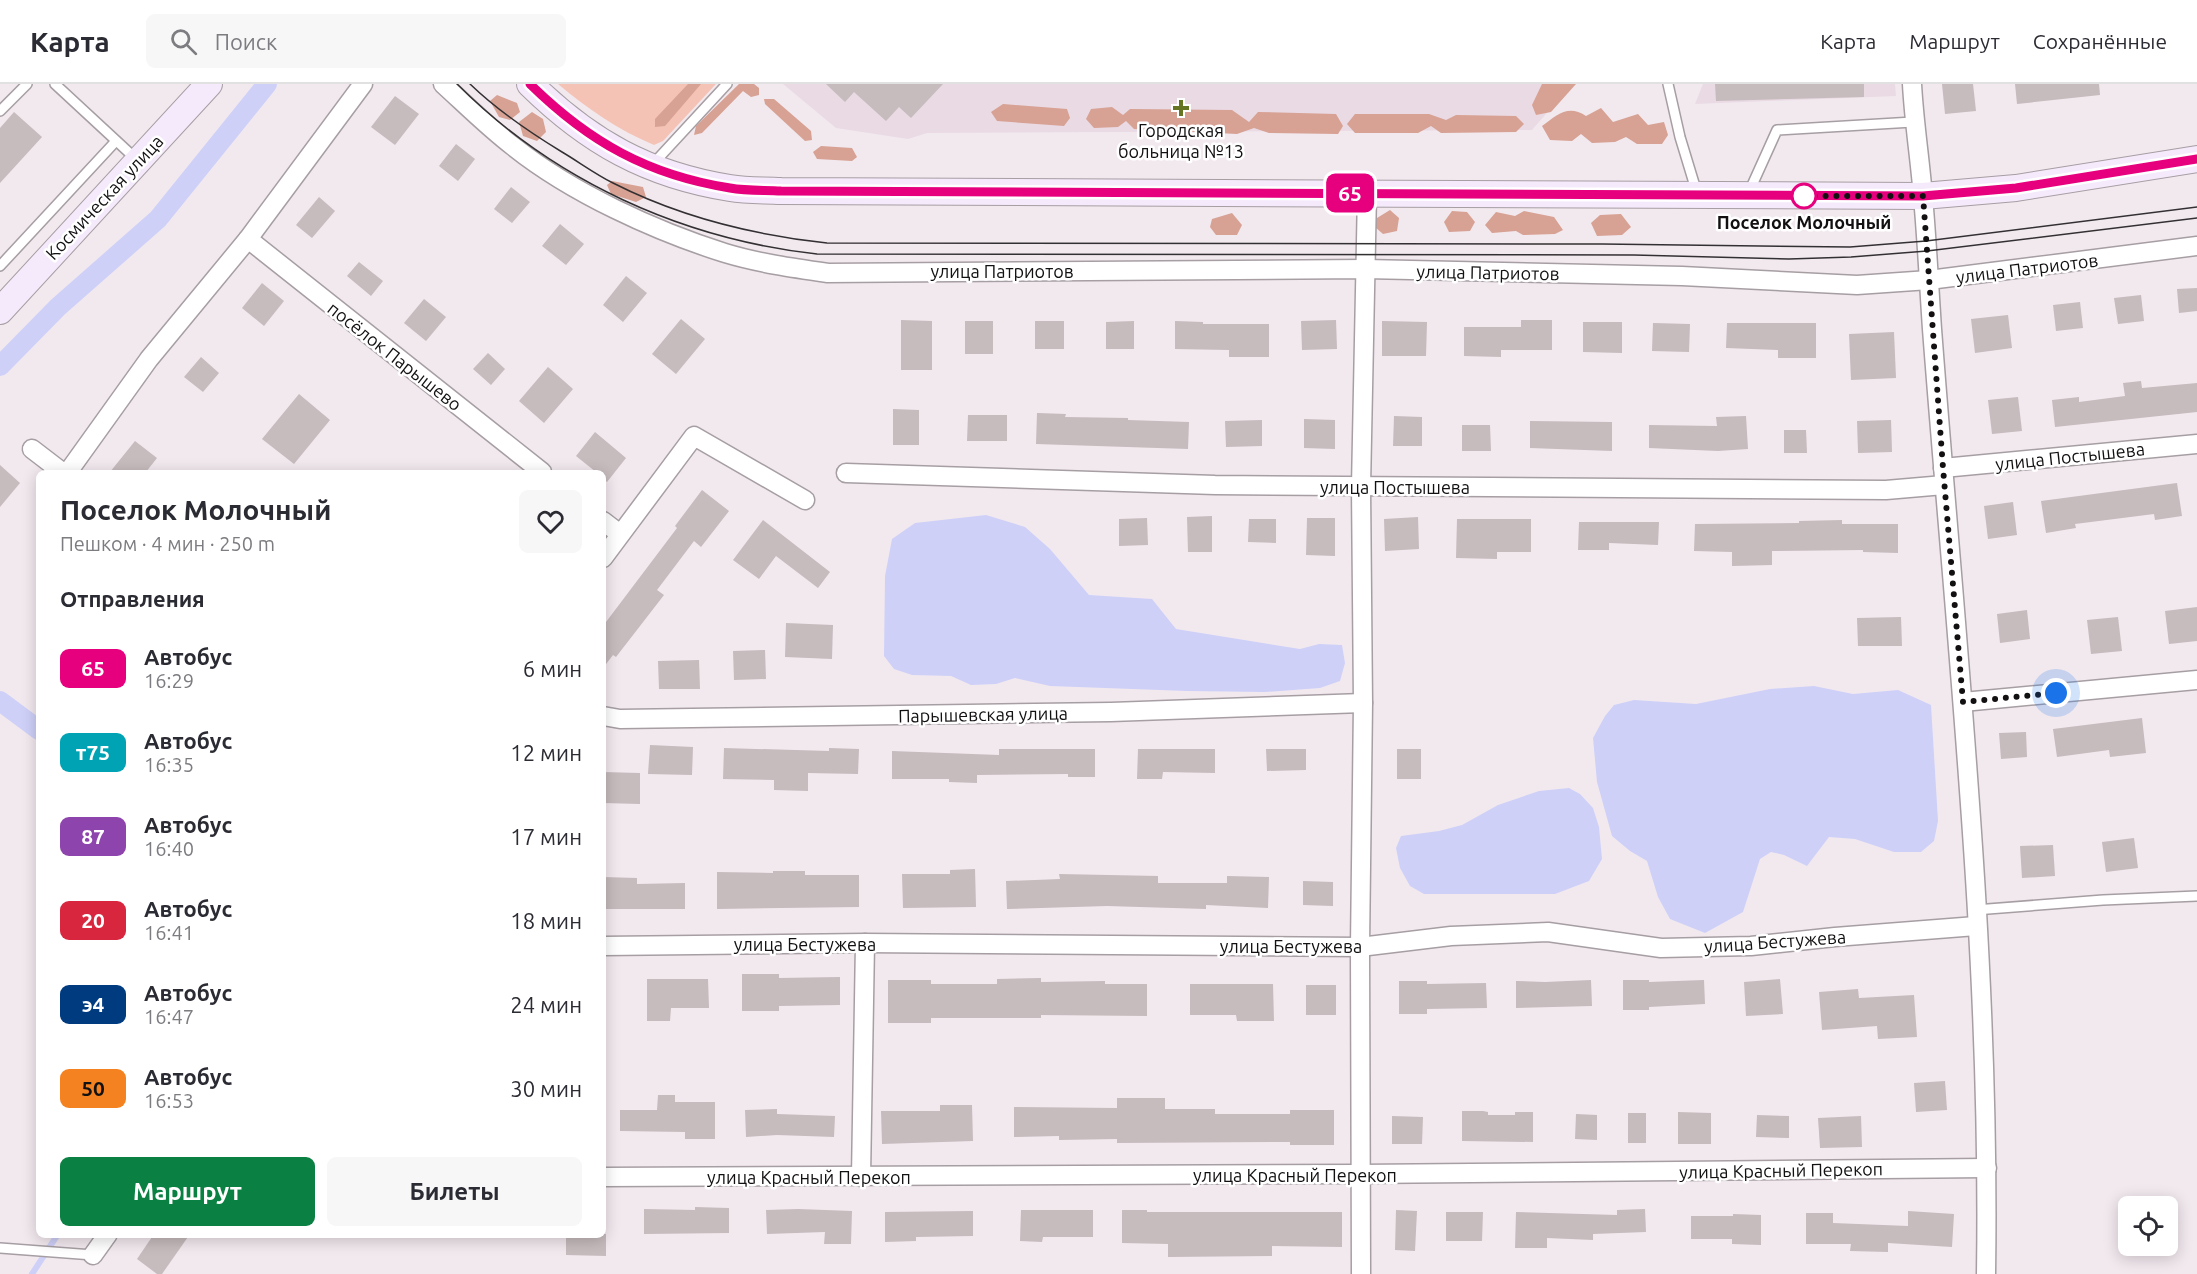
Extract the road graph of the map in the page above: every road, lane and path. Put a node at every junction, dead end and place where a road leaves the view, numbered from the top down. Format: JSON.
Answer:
{"nodes":[{"id":1,"x":27,"y":84,"type":"edge"},
{"id":2,"x":55,"y":84,"type":"edge"},
{"id":3,"x":209,"y":84,"type":"edge"},
{"id":4,"x":363,"y":84,"type":"edge"},
{"id":5,"x":442,"y":84,"type":"edge"},
{"id":6,"x":530,"y":84,"type":"edge"},
{"id":7,"x":727,"y":84,"type":"edge"},
{"id":8,"x":1668,"y":84,"type":"edge"},
{"id":9,"x":1912,"y":84,"type":"edge"},
{"id":10,"x":0,"y":111,"type":"edge"},
{"id":11,"x":1914,"y":122,"type":"junction"},
{"id":12,"x":116,"y":141,"type":"junction"},
{"id":13,"x":2197,"y":159,"type":"edge"},
{"id":14,"x":138,"y":160,"type":"junction"},
{"id":15,"x":650,"y":168,"type":"junction"},
{"id":16,"x":1366,"y":193,"type":"junction"},
{"id":17,"x":1698,"y":196,"type":"junction"},
{"id":18,"x":1748,"y":196,"type":"junction"},
{"id":19,"x":1923,"y":196,"type":"junction"},
{"id":20,"x":248,"y":239,"type":"junction"},
{"id":21,"x":2197,"y":246,"type":"edge"},
{"id":22,"x":0,"y":266,"type":"edge"},
{"id":23,"x":1365,"y":269,"type":"junction"},
{"id":24,"x":1929,"y":280,"type":"junction"},
{"id":25,"x":0,"y":311,"type":"edge"},
{"id":26,"x":2197,"y":444,"type":"edge"},
{"id":27,"x":32,"y":449,"type":"dead end"},
{"id":28,"x":59,"y":470,"type":"edge"},
{"id":29,"x":69,"y":470,"type":"edge"},
{"id":30,"x":539,"y":470,"type":"edge"},
{"id":31,"x":846,"y":473,"type":"dead end"},
{"id":32,"x":1943,"y":477,"type":"junction"},
{"id":33,"x":1361,"y":487,"type":"junction"},
{"id":34,"x":805,"y":500,"type":"dead end"},
{"id":35,"x":606,"y":522,"type":"edge"},
{"id":36,"x":620,"y":534,"type":"junction"},
{"id":37,"x":606,"y":554,"type":"edge"},
{"id":38,"x":2197,"y":680,"type":"edge"},
{"id":39,"x":1963,"y":702,"type":"junction"},
{"id":40,"x":1363,"y":703,"type":"junction"},
{"id":41,"x":606,"y":717,"type":"edge"},
{"id":42,"x":2197,"y":896,"type":"edge"},
{"id":43,"x":1976,"y":918,"type":"junction"},
{"id":44,"x":865,"y":943,"type":"junction"},
{"id":45,"x":606,"y":946,"type":"edge"},
{"id":46,"x":1360,"y":947,"type":"junction"},
{"id":47,"x":1987,"y":1168,"type":"junction"},
{"id":48,"x":1360,"y":1174,"type":"junction"},
{"id":49,"x":606,"y":1176,"type":"edge"},
{"id":50,"x":861,"y":1177,"type":"junction"},
{"id":51,"x":105,"y":1238,"type":"edge"},
{"id":52,"x":0,"y":1248,"type":"edge"},
{"id":53,"x":93,"y":1255,"type":"joint"},
{"id":54,"x":1361,"y":1274,"type":"edge"},
{"id":55,"x":1986,"y":1274,"type":"edge"}],
"edges":[{"from":1,"to":10,"type":"lane"},
{"from":2,"to":12,"type":"lane"},
{"from":3,"to":14,"type":"main road","name":"Космическая улица"},
{"from":4,"to":20,"type":"street"},
{"from":5,"to":23,"type":"street","name":"улица Патриотов"},
{"from":6,"to":15,"type":"main road"},
{"from":7,"to":15,"type":"lane"},
{"from":8,"to":17,"type":"lane"},
{"from":9,"to":11,"type":"street"},
{"from":11,"to":18,"type":"lane"},
{"from":11,"to":19,"type":"street"},
{"from":12,"to":14,"type":"lane"},
{"from":12,"to":22,"type":"lane"},
{"from":13,"to":19,"type":"main road"},
{"from":14,"to":25,"type":"main road","name":"Космическая улица"},
{"from":15,"to":16,"type":"main road"},
{"from":16,"to":17,"type":"main road"},
{"from":16,"to":23,"type":"street"},
{"from":17,"to":18,"type":"main road"},
{"from":18,"to":19,"type":"main road"},
{"from":19,"to":24,"type":"street"},
{"from":20,"to":29,"type":"street"},
{"from":20,"to":30,"type":"street","name":"посёлок Парышево"},
{"from":21,"to":24,"type":"street","name":"улица Патриотов"},
{"from":23,"to":24,"type":"street","name":"улица Патриотов"},
{"from":23,"to":33,"type":"street"},
{"from":24,"to":32,"type":"street"},
{"from":26,"to":32,"type":"street","name":"улица Постышева"},
{"from":27,"to":28,"type":"street"},
{"from":31,"to":33,"type":"street","name":"улица Постышева"},
{"from":32,"to":33,"type":"street","name":"улица Постышева"},
{"from":32,"to":39,"type":"street"},
{"from":33,"to":40,"type":"street"},
{"from":34,"to":36,"type":"street"},
{"from":35,"to":36,"type":"street"},
{"from":36,"to":37,"type":"street"},
{"from":38,"to":39,"type":"street"},
{"from":39,"to":43,"type":"street"},
{"from":40,"to":41,"type":"street","name":"Парышевская улица"},
{"from":40,"to":46,"type":"street"},
{"from":42,"to":43,"type":"lane"},
{"from":43,"to":46,"type":"street","name":"улица Бестужева"},
{"from":43,"to":47,"type":"street"},
{"from":44,"to":45,"type":"street","name":"улица Бестужева"},
{"from":44,"to":46,"type":"street","name":"улица Бестужева"},
{"from":44,"to":50,"type":"street"},
{"from":46,"to":48,"type":"street"},
{"from":47,"to":48,"type":"street","name":"улица Красный Перекоп"},
{"from":47,"to":55,"type":"street"},
{"from":48,"to":50,"type":"street","name":"улица Красный Перекоп"},
{"from":48,"to":54,"type":"street"},
{"from":49,"to":50,"type":"street","name":"улица Красный Перекоп"},
{"from":51,"to":53,"type":"street"},
{"from":52,"to":53,"type":"lane"}]}
